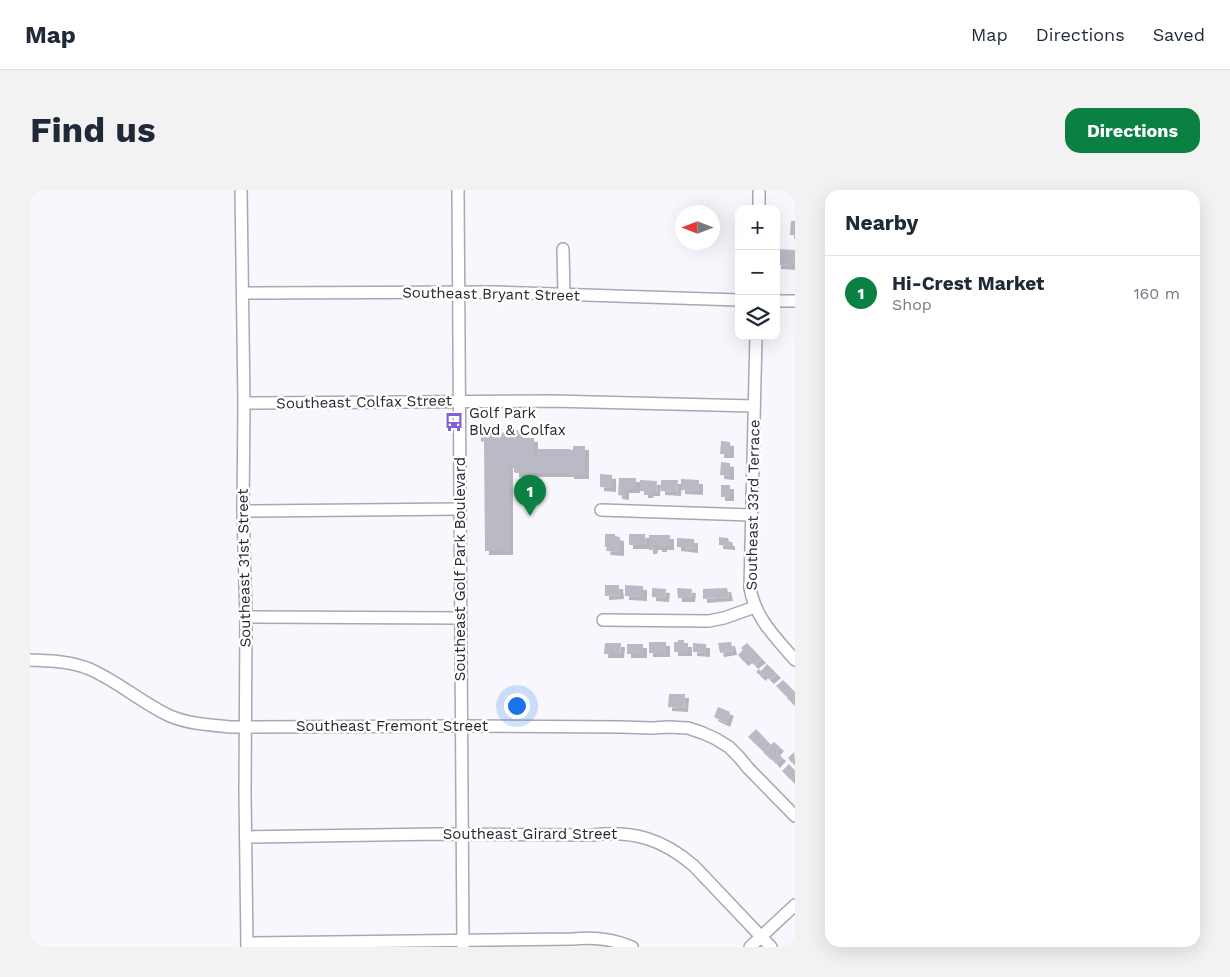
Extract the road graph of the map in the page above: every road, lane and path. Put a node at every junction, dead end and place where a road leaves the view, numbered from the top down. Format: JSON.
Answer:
{"nodes":[{"id":1,"x":241,"y":190,"type":"edge"},
{"id":2,"x":458,"y":190,"type":"edge"},
{"id":3,"x":759,"y":190,"type":"edge"},
{"id":4,"x":759,"y":205,"type":"edge"},
{"id":5,"x":563,"y":249,"type":"dead end"},
{"id":6,"x":243,"y":293,"type":"junction"},
{"id":7,"x":458,"y":293,"type":"junction"},
{"id":8,"x":564,"y":294,"type":"junction"},
{"id":9,"x":735,"y":300,"type":"edge"},
{"id":10,"x":780,"y":301,"type":"edge"},
{"id":11,"x":795,"y":301,"type":"edge"},
{"id":12,"x":756,"y":340,"type":"edge"},
{"id":13,"x":459,"y":401,"type":"junction"},
{"id":14,"x":244,"y":403,"type":"junction"},
{"id":15,"x":754,"y":406,"type":"junction"},
{"id":16,"x":460,"y":509,"type":"junction"},
{"id":17,"x":601,"y":510,"type":"dead end"},
{"id":18,"x":243,"y":511,"type":"junction"},
{"id":19,"x":751,"y":515,"type":"junction"},
{"id":20,"x":754,"y":606,"type":"junction"},
{"id":21,"x":246,"y":617,"type":"junction"},
{"id":22,"x":461,"y":618,"type":"junction"},
{"id":23,"x":603,"y":620,"type":"dead end"},
{"id":24,"x":30,"y":660,"type":"edge"},
{"id":25,"x":795,"y":660,"type":"edge"},
{"id":26,"x":461,"y":726,"type":"junction"},
{"id":27,"x":245,"y":727,"type":"junction"},
{"id":28,"x":795,"y":816,"type":"edge"},
{"id":29,"x":463,"y":834,"type":"junction"},
{"id":30,"x":246,"y":837,"type":"junction"},
{"id":31,"x":795,"y":905,"type":"edge"},
{"id":32,"x":761,"y":936,"type":"junction"},
{"id":33,"x":463,"y":944,"type":"edge"},
{"id":34,"x":247,"y":945,"type":"edge"},
{"id":35,"x":632,"y":947,"type":"edge"},
{"id":36,"x":750,"y":947,"type":"edge"},
{"id":37,"x":771,"y":947,"type":"edge"}],
"edges":[{"from":1,"to":6,"type":"street","name":"Southeast 31st Street"},
{"from":2,"to":7,"type":"street","name":"Southeast Golf Park Boulevard"},
{"from":3,"to":4,"type":"street"},
{"from":5,"to":8,"type":"street"},
{"from":6,"to":7,"type":"street","name":"Southeast Bryant Street"},
{"from":6,"to":14,"type":"street","name":"Southeast 31st Street"},
{"from":7,"to":8,"type":"street","name":"Southeast Bryant Street"},
{"from":7,"to":13,"type":"street","name":"Southeast Golf Park Boulevard"},
{"from":8,"to":9,"type":"street","name":"Southeast Bryant Street"},
{"from":10,"to":11,"type":"street"},
{"from":12,"to":15,"type":"street","name":"Southeast 33rd Terrace"},
{"from":13,"to":14,"type":"street","name":"Southeast Colfax Street"},
{"from":13,"to":15,"type":"street","name":"Southeast Colfax Street"},
{"from":13,"to":16,"type":"street","name":"Southeast Golf Park Boulevard"},
{"from":14,"to":18,"type":"street","name":"Southeast 31st Street"},
{"from":15,"to":19,"type":"street","name":"Southeast 33rd Terrace"},
{"from":16,"to":18,"type":"street"},
{"from":16,"to":22,"type":"street","name":"Southeast Golf Park Boulevard"},
{"from":17,"to":19,"type":"street"},
{"from":18,"to":21,"type":"street","name":"Southeast 31st Street"},
{"from":19,"to":20,"type":"street","name":"Southeast 33rd Terrace"},
{"from":20,"to":23,"type":"street"},
{"from":20,"to":25,"type":"street","name":"Southeast 33rd Terrace"},
{"from":21,"to":22,"type":"street"},
{"from":21,"to":27,"type":"street","name":"Southeast 31st Street"},
{"from":22,"to":26,"type":"street","name":"Southeast Golf Park Boulevard"},
{"from":24,"to":27,"type":"street","name":"Southeast Fremont Street"},
{"from":26,"to":27,"type":"street","name":"Southeast Fremont Street"},
{"from":26,"to":28,"type":"street","name":"Southeast Fremont Street"},
{"from":26,"to":29,"type":"street","name":"Southeast Golf Park Boulevard"},
{"from":27,"to":30,"type":"street","name":"Southeast 31st Street"},
{"from":29,"to":30,"type":"street","name":"Southeast Girard Street"},
{"from":29,"to":32,"type":"street","name":"Southeast Girard Street"},
{"from":29,"to":33,"type":"street","name":"Southeast Golf Park Boulevard"},
{"from":30,"to":34,"type":"street","name":"Southeast 31st Street"},
{"from":31,"to":32,"type":"street"},
{"from":32,"to":36,"type":"street"},
{"from":32,"to":37,"type":"street","name":"Southeast Girard Street"},
{"from":33,"to":34,"type":"street"},
{"from":33,"to":35,"type":"street"}]}
